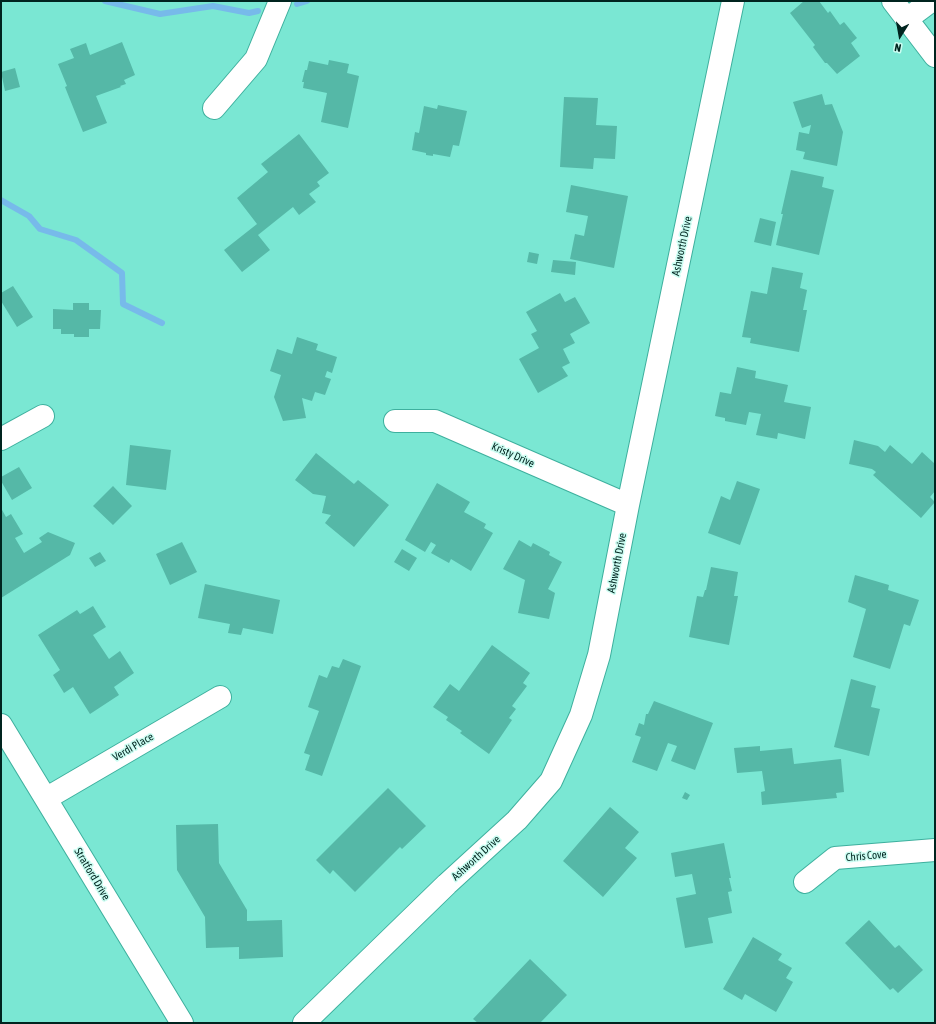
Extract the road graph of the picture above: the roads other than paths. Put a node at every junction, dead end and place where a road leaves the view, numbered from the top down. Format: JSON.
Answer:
{"nodes":[{"id":1,"x":280,"y":1,"type":"edge"},
{"id":2,"x":733,"y":1,"type":"edge"},
{"id":3,"x":893,"y":1,"type":"edge"},
{"id":4,"x":931,"y":1,"type":"edge"},
{"id":5,"x":907,"y":19,"type":"junction"},
{"id":6,"x":935,"y":56,"type":"edge"},
{"id":7,"x":214,"y":108,"type":"dead end"},
{"id":8,"x":43,"y":416,"type":"dead end"},
{"id":9,"x":394,"y":421,"type":"dead end"},
{"id":10,"x":1,"y":439,"type":"edge"},
{"id":11,"x":628,"y":505,"type":"junction"},
{"id":12,"x":220,"y":697,"type":"dead end"},
{"id":13,"x":1,"y":725,"type":"edge"},
{"id":14,"x":47,"y":798,"type":"junction"},
{"id":15,"x":935,"y":850,"type":"edge"},
{"id":16,"x":805,"y":882,"type":"dead end"},
{"id":17,"x":182,"y":1023,"type":"edge"},
{"id":18,"x":304,"y":1023,"type":"edge"}],
"edges":[{"from":1,"to":7,"type":"street"},
{"from":2,"to":11,"type":"street","name":"Ashworth Drive"},
{"from":3,"to":5,"type":"street"},
{"from":4,"to":5,"type":"street"},
{"from":5,"to":6,"type":"street"},
{"from":8,"to":10,"type":"street"},
{"from":9,"to":11,"type":"street","name":"Kristy Drive"},
{"from":11,"to":18,"type":"street","name":"Ashworth Drive"},
{"from":12,"to":14,"type":"street","name":"Verdi Place"},
{"from":13,"to":14,"type":"street","name":"Stratford Drive"},
{"from":14,"to":17,"type":"street","name":"Stratford Drive"},
{"from":15,"to":16,"type":"street","name":"Chris Cove"}]}
